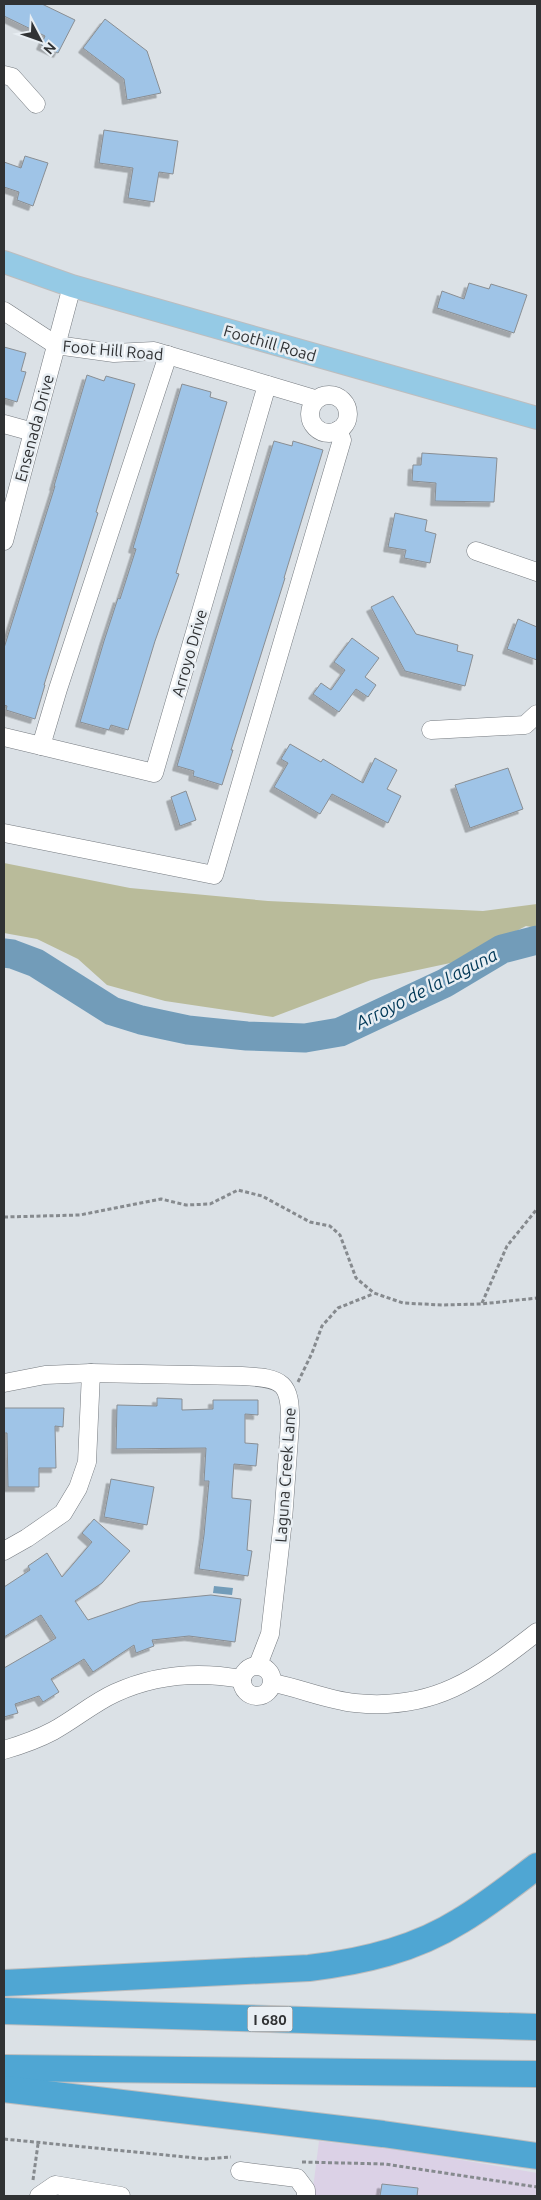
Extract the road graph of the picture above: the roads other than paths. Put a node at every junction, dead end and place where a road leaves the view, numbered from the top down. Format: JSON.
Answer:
{"nodes":[{"id":1,"x":4,"y":75,"type":"edge"},
{"id":2,"x":36,"y":104,"type":"dead end"},
{"id":3,"x":4,"y":262,"type":"edge"},
{"id":4,"x":72,"y":286,"type":"junction"},
{"id":5,"x":4,"y":311,"type":"edge"},
{"id":6,"x":56,"y":345,"type":"junction"},
{"id":7,"x":168,"y":355,"type":"junction"},
{"id":8,"x":267,"y":385,"type":"junction"},
{"id":9,"x":315,"y":399,"type":"junction"},
{"id":10,"x":537,"y":418,"type":"edge"},
{"id":11,"x":4,"y":424,"type":"edge"},
{"id":12,"x":338,"y":430,"type":"junction"},
{"id":13,"x":33,"y":432,"type":"junction"},
{"id":14,"x":5,"y":535,"type":"edge"},
{"id":15,"x":476,"y":551,"type":"dead end"},
{"id":16,"x":537,"y":572,"type":"edge"},
{"id":17,"x":537,"y":714,"type":"edge"},
{"id":18,"x":431,"y":730,"type":"dead end"},
{"id":19,"x":4,"y":737,"type":"edge"},
{"id":20,"x":41,"y":746,"type":"junction"},
{"id":21,"x":4,"y":833,"type":"edge"},
{"id":22,"x":91,"y":1373,"type":"junction"},
{"id":23,"x":4,"y":1383,"type":"edge"},
{"id":24,"x":4,"y":1551,"type":"edge"},
{"id":25,"x":537,"y":1632,"type":"edge"},
{"id":26,"x":258,"y":1665,"type":"junction"},
{"id":27,"x":242,"y":1679,"type":"junction"},
{"id":28,"x":273,"y":1683,"type":"junction"},
{"id":29,"x":4,"y":1750,"type":"edge"},
{"id":30,"x":537,"y":1866,"type":"edge"},
{"id":31,"x":4,"y":1983,"type":"edge"},
{"id":32,"x":4,"y":2011,"type":"edge"},
{"id":33,"x":537,"y":2027,"type":"edge"},
{"id":34,"x":4,"y":2068,"type":"edge"},
{"id":35,"x":537,"y":2074,"type":"edge"},
{"id":36,"x":4,"y":2089,"type":"edge"},
{"id":37,"x":537,"y":2156,"type":"edge"},
{"id":38,"x":240,"y":2171,"type":"dead end"},
{"id":39,"x":36,"y":2192,"type":"edge"},
{"id":40,"x":121,"y":2196,"type":"edge"},
{"id":41,"x":306,"y":2196,"type":"edge"}],
"edges":[{"from":1,"to":2,"type":"street"},
{"from":3,"to":4,"type":"main road","name":"Foothill Road"},
{"from":4,"to":6,"type":"street","name":"Ensenada Drive"},
{"from":4,"to":10,"type":"main road","name":"Foothill Road"},
{"from":5,"to":6,"type":"street","name":"Foot Hill Road"},
{"from":6,"to":7,"type":"street","name":"Foot Hill Road"},
{"from":6,"to":13,"type":"street","name":"Ensenada Drive"},
{"from":7,"to":8,"type":"street","name":"Foot Hill Road"},
{"from":7,"to":20,"type":"street"},
{"from":8,"to":9,"type":"street","name":"Foot Hill Road"},
{"from":8,"to":20,"type":"street","name":"Arroyo Drive"},
{"from":9,"to":12,"type":"street"},
{"from":9,"to":12,"type":"street","name":"Foot Hill Road"},
{"from":11,"to":13,"type":"street"},
{"from":12,"to":21,"type":"street"},
{"from":13,"to":14,"type":"street","name":"Ensenada Drive"},
{"from":15,"to":16,"type":"street"},
{"from":17,"to":18,"type":"street"},
{"from":19,"to":20,"type":"street","name":"Arroyo Drive"},
{"from":22,"to":23,"type":"street","name":"Laguna Creek Lane"},
{"from":22,"to":24,"type":"street"},
{"from":22,"to":26,"type":"street","name":"Laguna Creek Lane"},
{"from":25,"to":28,"type":"street"},
{"from":26,"to":27,"type":"street"},
{"from":26,"to":28,"type":"street"},
{"from":27,"to":28,"type":"street"},
{"from":27,"to":29,"type":"street"},
{"from":30,"to":31,"type":"highway"},
{"from":32,"to":33,"type":"highway","number":"I 680"},
{"from":34,"to":35,"type":"highway"},
{"from":36,"to":37,"type":"highway"},
{"from":38,"to":41,"type":"street"},
{"from":39,"to":40,"type":"street"}]}
